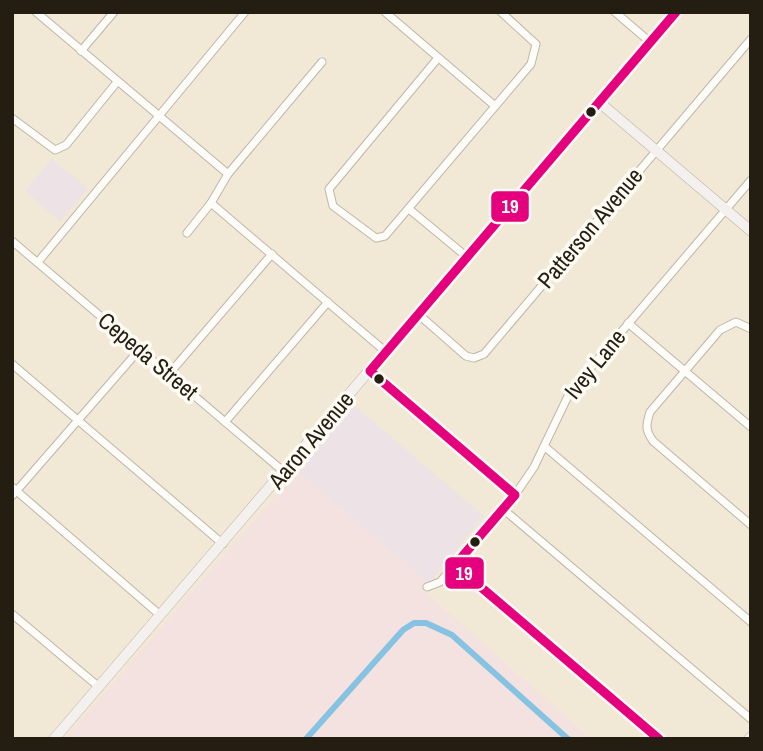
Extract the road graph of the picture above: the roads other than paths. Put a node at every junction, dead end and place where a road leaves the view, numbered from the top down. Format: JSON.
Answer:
{"nodes":[{"id":1,"x":36,"y":12,"type":"edge"},
{"id":2,"x":114,"y":12,"type":"edge"},
{"id":3,"x":245,"y":12,"type":"edge"},
{"id":4,"x":385,"y":12,"type":"edge"},
{"id":5,"x":501,"y":12,"type":"edge"},
{"id":6,"x":615,"y":12,"type":"edge"},
{"id":7,"x":676,"y":12,"type":"edge"},
{"id":8,"x":751,"y":39,"type":"edge"},
{"id":9,"x":650,"y":42,"type":"junction"},
{"id":10,"x":81,"y":51,"type":"junction"},
{"id":11,"x":438,"y":58,"type":"junction"},
{"id":12,"x":322,"y":62,"type":"dead end"},
{"id":13,"x":117,"y":82,"type":"junction"},
{"id":14,"x":599,"y":102,"type":"junction"},
{"id":15,"x":495,"y":106,"type":"junction"},
{"id":16,"x":157,"y":115,"type":"junction"},
{"id":17,"x":12,"y":118,"type":"edge"},
{"id":18,"x":656,"y":150,"type":"junction"},
{"id":19,"x":228,"y":174,"type":"junction"},
{"id":20,"x":751,"y":180,"type":"edge"},
{"id":21,"x":211,"y":202,"type":"junction"},
{"id":22,"x":409,"y":209,"type":"junction"},
{"id":23,"x":725,"y":210,"type":"junction"},
{"id":24,"x":751,"y":231,"type":"edge"},
{"id":25,"x":187,"y":233,"type":"dead end"},
{"id":26,"x":12,"y":241,"type":"edge"},
{"id":27,"x":272,"y":254,"type":"junction"},
{"id":28,"x":467,"y":257,"type":"junction"},
{"id":29,"x":38,"y":262,"type":"junction"},
{"id":30,"x":328,"y":302,"type":"junction"},
{"id":31,"x":418,"y":314,"type":"junction"},
{"id":32,"x":628,"y":323,"type":"junction"},
{"id":33,"x":751,"y":330,"type":"edge"},
{"id":34,"x":140,"y":349,"type":"junction"},
{"id":35,"x":386,"y":352,"type":"junction"},
{"id":36,"x":12,"y":364,"type":"edge"},
{"id":37,"x":370,"y":371,"type":"junction"},
{"id":38,"x":685,"y":371,"type":"junction"},
{"id":39,"x":169,"y":374,"type":"junction"},
{"id":40,"x":79,"y":420,"type":"junction"},
{"id":41,"x":225,"y":422,"type":"junction"},
{"id":42,"x":751,"y":428,"type":"edge"},
{"id":43,"x":544,"y":446,"type":"junction"},
{"id":44,"x":284,"y":472,"type":"junction"},
{"id":45,"x":14,"y":491,"type":"edge"},
{"id":46,"x":515,"y":495,"type":"junction"},
{"id":47,"x":503,"y":509,"type":"junction"},
{"id":48,"x":751,"y":525,"type":"edge"},
{"id":49,"x":223,"y":544,"type":"junction"},
{"id":50,"x":454,"y":565,"type":"junction"},
{"id":51,"x":427,"y":587,"type":"dead end"},
{"id":52,"x":12,"y":614,"type":"edge"},
{"id":53,"x":160,"y":615,"type":"junction"},
{"id":54,"x":751,"y":622,"type":"edge"},
{"id":55,"x":99,"y":687,"type":"junction"},
{"id":56,"x":751,"y":719,"type":"edge"},
{"id":57,"x":54,"y":739,"type":"edge"},
{"id":58,"x":659,"y":739,"type":"edge"}],
"edges":[{"from":1,"to":10,"type":"street"},
{"from":2,"to":10,"type":"street"},
{"from":3,"to":16,"type":"street"},
{"from":4,"to":11,"type":"street"},
{"from":5,"to":15,"type":"street"},
{"from":6,"to":9,"type":"street"},
{"from":7,"to":9,"type":"street","name":"Aaron Avenue"},
{"from":8,"to":18,"type":"street","name":"Patterson Avenue"},
{"from":9,"to":14,"type":"street","name":"Aaron Avenue"},
{"from":10,"to":13,"type":"street"},
{"from":11,"to":15,"type":"street"},
{"from":11,"to":22,"type":"street"},
{"from":12,"to":19,"type":"street"},
{"from":13,"to":16,"type":"street"},
{"from":13,"to":17,"type":"street"},
{"from":14,"to":18,"type":"street"},
{"from":14,"to":28,"type":"street","name":"Aaron Avenue"},
{"from":15,"to":22,"type":"street"},
{"from":16,"to":19,"type":"street"},
{"from":16,"to":29,"type":"street"},
{"from":18,"to":23,"type":"street"},
{"from":18,"to":31,"type":"street","name":"Patterson Avenue"},
{"from":19,"to":21,"type":"street"},
{"from":20,"to":23,"type":"street","name":"Ivey Lane"},
{"from":21,"to":25,"type":"street"},
{"from":21,"to":27,"type":"street"},
{"from":22,"to":28,"type":"street"},
{"from":23,"to":24,"type":"street"},
{"from":23,"to":32,"type":"street","name":"Ivey Lane"},
{"from":26,"to":29,"type":"street","name":"Cepeda Street"},
{"from":27,"to":30,"type":"street"},
{"from":27,"to":39,"type":"street"},
{"from":28,"to":31,"type":"street","name":"Aaron Avenue"},
{"from":29,"to":34,"type":"street","name":"Cepeda Street"},
{"from":30,"to":35,"type":"street"},
{"from":30,"to":41,"type":"street"},
{"from":31,"to":35,"type":"street","name":"Aaron Avenue"},
{"from":32,"to":38,"type":"street"},
{"from":32,"to":43,"type":"street","name":"Ivey Lane"},
{"from":33,"to":38,"type":"street"},
{"from":34,"to":39,"type":"street","name":"Cepeda Street"},
{"from":34,"to":40,"type":"street"},
{"from":35,"to":37,"type":"street","name":"Aaron Avenue"},
{"from":36,"to":40,"type":"street"},
{"from":37,"to":44,"type":"street","name":"Aaron Avenue"},
{"from":37,"to":46,"type":"street"},
{"from":38,"to":42,"type":"street"},
{"from":38,"to":48,"type":"street"},
{"from":39,"to":41,"type":"street","name":"Cepeda Street"},
{"from":40,"to":45,"type":"street"},
{"from":40,"to":49,"type":"street"},
{"from":41,"to":44,"type":"street","name":"Cepeda Street"},
{"from":43,"to":46,"type":"street","name":"Ivey Lane"},
{"from":43,"to":54,"type":"street"},
{"from":44,"to":49,"type":"street","name":"Aaron Avenue"},
{"from":45,"to":53,"type":"street"},
{"from":46,"to":47,"type":"street","name":"Ivey Lane"},
{"from":47,"to":50,"type":"street","name":"Ivey Lane"},
{"from":47,"to":56,"type":"street"},
{"from":49,"to":53,"type":"street","name":"Aaron Avenue"},
{"from":50,"to":51,"type":"street","name":"Ivey Lane"},
{"from":50,"to":58,"type":"street"},
{"from":52,"to":55,"type":"street"},
{"from":53,"to":55,"type":"street","name":"Aaron Avenue"},
{"from":55,"to":57,"type":"street","name":"Aaron Avenue"}]}
